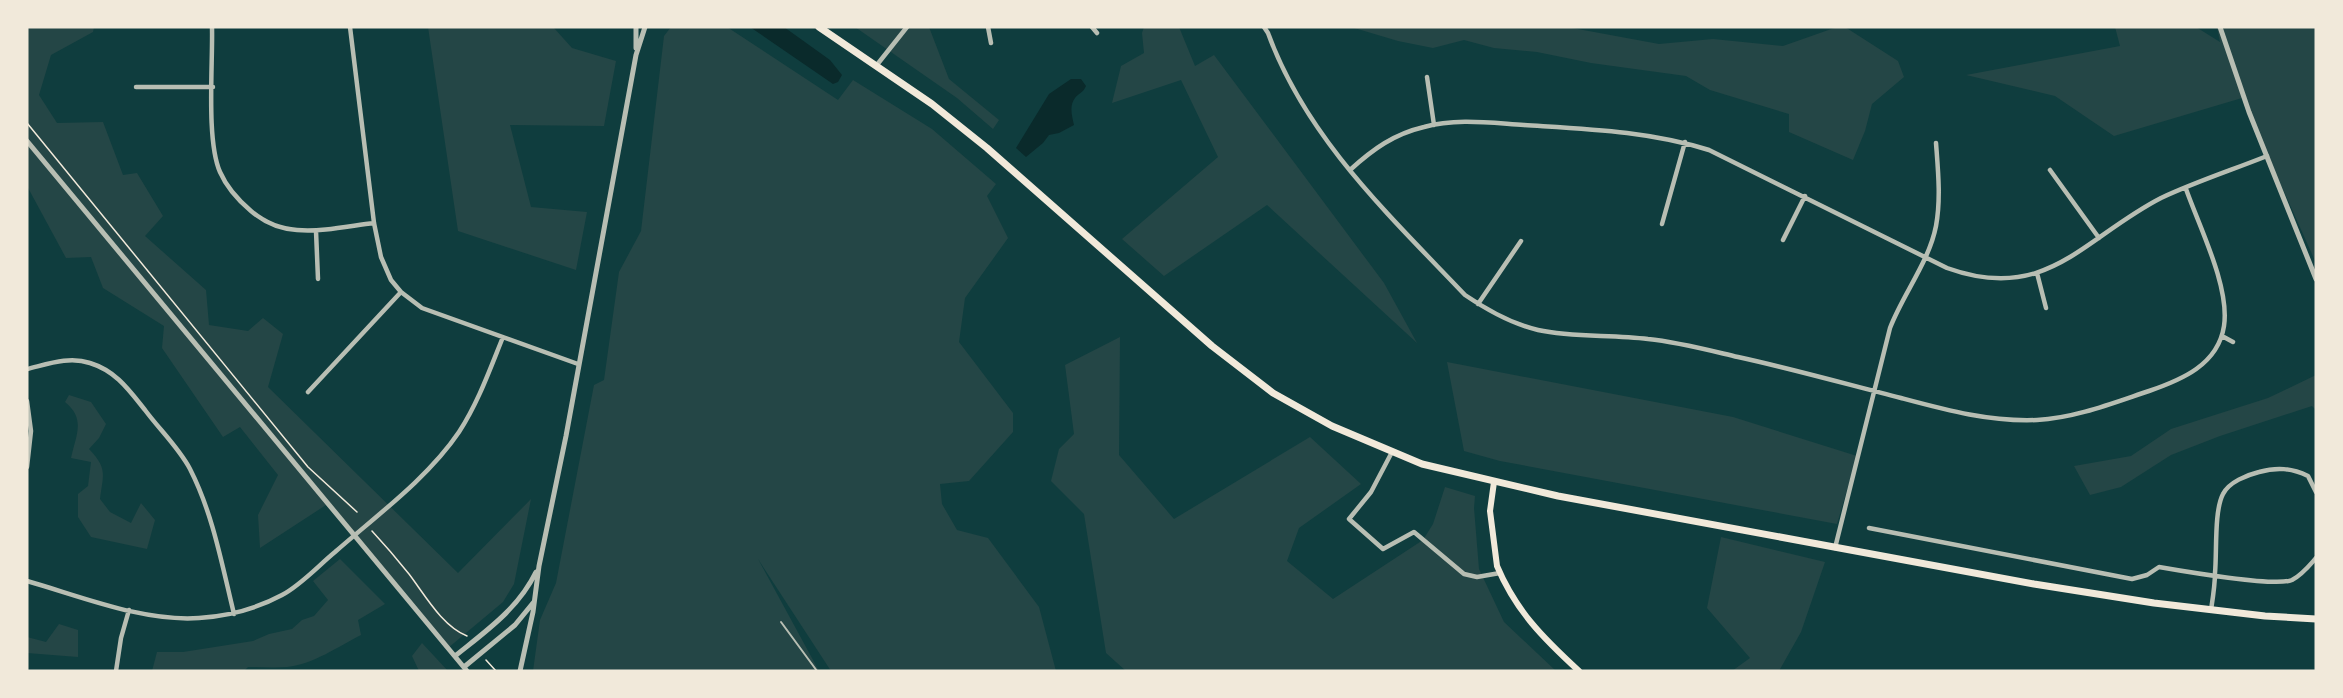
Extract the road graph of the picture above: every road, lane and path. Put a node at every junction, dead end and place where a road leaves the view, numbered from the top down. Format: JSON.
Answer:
{"nodes":[{"id":1,"x":212,"y":27,"type":"edge"},
{"id":2,"x":350,"y":27,"type":"edge"},
{"id":3,"x":636,"y":27,"type":"edge"},
{"id":4,"x":645,"y":27,"type":"edge"},
{"id":5,"x":819,"y":27,"type":"edge"},
{"id":6,"x":907,"y":27,"type":"edge"},
{"id":7,"x":988,"y":27,"type":"edge"},
{"id":8,"x":1092,"y":27,"type":"edge"},
{"id":9,"x":1264,"y":27,"type":"edge"},
{"id":10,"x":2220,"y":27,"type":"edge"},
{"id":11,"x":1097,"y":33,"type":"dead end"},
{"id":12,"x":991,"y":43,"type":"dead end"},
{"id":13,"x":636,"y":56,"type":"junction"},
{"id":14,"x":876,"y":66,"type":"junction"},
{"id":15,"x":1427,"y":77,"type":"dead end"},
{"id":16,"x":136,"y":87,"type":"dead end"},
{"id":17,"x":213,"y":87,"type":"junction"},
{"id":18,"x":27,"y":123,"type":"edge"},
{"id":19,"x":1434,"y":125,"type":"junction"},
{"id":20,"x":27,"y":141,"type":"edge"},
{"id":21,"x":1685,"y":142,"type":"junction"},
{"id":22,"x":1936,"y":143,"type":"dead end"},
{"id":23,"x":2267,"y":156,"type":"junction"},
{"id":24,"x":1350,"y":170,"type":"junction"},
{"id":25,"x":2050,"y":170,"type":"dead end"},
{"id":26,"x":2186,"y":189,"type":"junction"},
{"id":27,"x":1805,"y":196,"type":"junction"},
{"id":28,"x":374,"y":223,"type":"junction"},
{"id":29,"x":1662,"y":224,"type":"dead end"},
{"id":30,"x":316,"y":231,"type":"junction"},
{"id":31,"x":2099,"y":238,"type":"junction"},
{"id":32,"x":1783,"y":240,"type":"dead end"},
{"id":33,"x":1521,"y":241,"type":"dead end"},
{"id":34,"x":1924,"y":258,"type":"junction"},
{"id":35,"x":2037,"y":273,"type":"junction"},
{"id":36,"x":318,"y":279,"type":"dead end"},
{"id":37,"x":2316,"y":279,"type":"edge"},
{"id":38,"x":401,"y":292,"type":"junction"},
{"id":39,"x":1478,"y":304,"type":"junction"},
{"id":40,"x":2046,"y":308,"type":"dead end"},
{"id":41,"x":2222,"y":336,"type":"junction"},
{"id":42,"x":503,"y":337,"type":"junction"},
{"id":43,"x":2233,"y":342,"type":"dead end"},
{"id":44,"x":578,"y":364,"type":"junction"},
{"id":45,"x":27,"y":369,"type":"edge"},
{"id":46,"x":1874,"y":391,"type":"junction"},
{"id":47,"x":308,"y":392,"type":"dead end"},
{"id":48,"x":27,"y":401,"type":"edge"},
{"id":49,"x":1392,"y":452,"type":"junction"},
{"id":50,"x":27,"y":467,"type":"edge"},
{"id":51,"x":1494,"y":482,"type":"junction"},
{"id":52,"x":2316,"y":492,"type":"edge"},
{"id":53,"x":357,"y":512,"type":"dead end"},
{"id":54,"x":1869,"y":528,"type":"dead end"},
{"id":55,"x":372,"y":531,"type":"dead end"},
{"id":56,"x":353,"y":536,"type":"junction"},
{"id":57,"x":1835,"y":548,"type":"junction"},
{"id":58,"x":2316,"y":558,"type":"edge"},
{"id":59,"x":539,"y":566,"type":"junction"},
{"id":60,"x":1500,"y":573,"type":"junction"},
{"id":61,"x":2215,"y":575,"type":"junction"},
{"id":62,"x":27,"y":581,"type":"edge"},
{"id":63,"x":534,"y":601,"type":"junction"},
{"id":64,"x":129,"y":610,"type":"junction"},
{"id":65,"x":2211,"y":610,"type":"junction"},
{"id":66,"x":234,"y":614,"type":"junction"},
{"id":67,"x":2316,"y":619,"type":"edge"},
{"id":68,"x":781,"y":622,"type":"dead end"},
{"id":69,"x":468,"y":637,"type":"dead end"},
{"id":70,"x":455,"y":656,"type":"junction"},
{"id":71,"x":484,"y":656,"type":"dead end"},
{"id":72,"x":465,"y":669,"type":"edge"},
{"id":73,"x":116,"y":671,"type":"edge"},
{"id":74,"x":496,"y":671,"type":"edge"},
{"id":75,"x":520,"y":671,"type":"edge"},
{"id":76,"x":817,"y":671,"type":"edge"},
{"id":77,"x":1579,"y":671,"type":"edge"}],
"edges":[{"from":1,"to":17,"type":"street"},
{"from":2,"to":28,"type":"street"},
{"from":3,"to":13,"type":"street"},
{"from":4,"to":13,"type":"street"},
{"from":5,"to":14,"type":"main road"},
{"from":6,"to":14,"type":"street"},
{"from":7,"to":12,"type":"street"},
{"from":8,"to":11,"type":"street"},
{"from":9,"to":24,"type":"street"},
{"from":10,"to":23,"type":"street"},
{"from":13,"to":44,"type":"street"},
{"from":14,"to":49,"type":"main road"},
{"from":15,"to":19,"type":"street"},
{"from":16,"to":17,"type":"street"},
{"from":17,"to":30,"type":"street"},
{"from":18,"to":53,"type":"path"},
{"from":19,"to":21,"type":"street"},
{"from":19,"to":24,"type":"street"},
{"from":20,"to":56,"type":"street"},
{"from":21,"to":27,"type":"street"},
{"from":21,"to":29,"type":"street"},
{"from":22,"to":34,"type":"street"},
{"from":23,"to":26,"type":"street"},
{"from":23,"to":37,"type":"street"},
{"from":24,"to":39,"type":"street"},
{"from":25,"to":31,"type":"street"},
{"from":26,"to":31,"type":"street"},
{"from":26,"to":41,"type":"street"},
{"from":27,"to":32,"type":"street"},
{"from":27,"to":34,"type":"street"},
{"from":28,"to":30,"type":"street"},
{"from":28,"to":38,"type":"street"},
{"from":30,"to":36,"type":"street"},
{"from":31,"to":35,"type":"street"},
{"from":33,"to":39,"type":"street"},
{"from":34,"to":35,"type":"street"},
{"from":34,"to":46,"type":"street"},
{"from":35,"to":40,"type":"street"},
{"from":38,"to":42,"type":"street"},
{"from":38,"to":47,"type":"street"},
{"from":39,"to":46,"type":"street"},
{"from":41,"to":43,"type":"street"},
{"from":41,"to":46,"type":"street"},
{"from":42,"to":44,"type":"street"},
{"from":42,"to":56,"type":"street"},
{"from":44,"to":59,"type":"street"},
{"from":45,"to":66,"type":"street"},
{"from":46,"to":57,"type":"street"},
{"from":48,"to":50,"type":"street"},
{"from":49,"to":51,"type":"main road"},
{"from":49,"to":60,"type":"street"},
{"from":51,"to":57,"type":"main road"},
{"from":51,"to":60,"type":"main road"},
{"from":52,"to":61,"type":"street"},
{"from":54,"to":61,"type":"street"},
{"from":55,"to":69,"type":"path"},
{"from":56,"to":66,"type":"street"},
{"from":56,"to":70,"type":"street"},
{"from":57,"to":65,"type":"main road"},
{"from":58,"to":61,"type":"street"},
{"from":59,"to":63,"type":"street"},
{"from":59,"to":70,"type":"street"},
{"from":60,"to":77,"type":"main road"},
{"from":61,"to":65,"type":"street"},
{"from":62,"to":64,"type":"street"},
{"from":63,"to":72,"type":"street"},
{"from":63,"to":75,"type":"street"},
{"from":64,"to":66,"type":"street"},
{"from":64,"to":73,"type":"street"},
{"from":65,"to":67,"type":"main road"},
{"from":68,"to":76,"type":"lane"},
{"from":70,"to":72,"type":"street"},
{"from":71,"to":74,"type":"path"}]}
